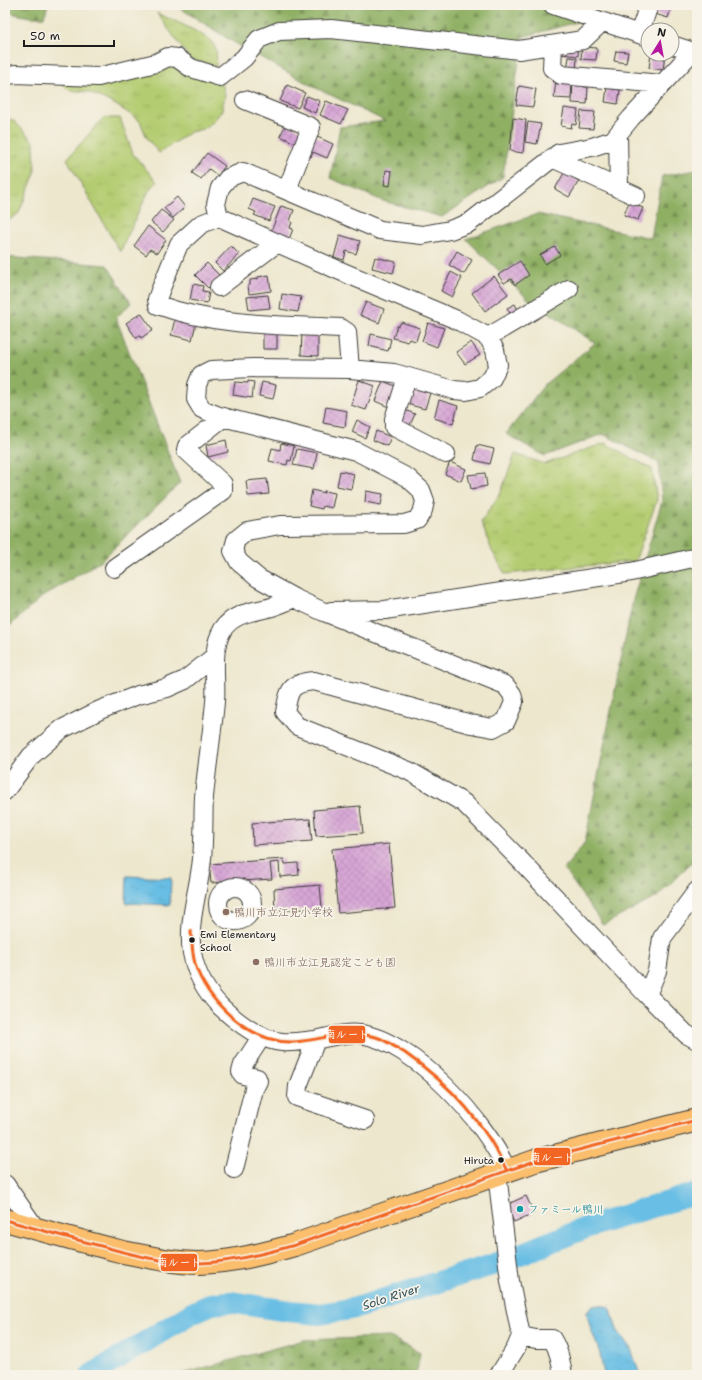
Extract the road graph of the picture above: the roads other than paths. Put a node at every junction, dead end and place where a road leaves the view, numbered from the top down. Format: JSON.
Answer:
{"nodes":[{"id":1,"x":553,"y":5,"type":"edge"},
{"id":2,"x":649,"y":5,"type":"edge"},
{"id":3,"x":602,"y":22,"type":"junction"},
{"id":4,"x":646,"y":22,"type":"edge"},
{"id":5,"x":640,"y":35,"type":"edge"},
{"id":6,"x":553,"y":45,"type":"junction"},
{"id":7,"x":680,"y":47,"type":"edge"},
{"id":8,"x":695,"y":52,"type":"edge"},
{"id":9,"x":5,"y":76,"type":"edge"},
{"id":10,"x":662,"y":84,"type":"junction"},
{"id":11,"x":245,"y":100,"type":"dead end"},
{"id":12,"x":618,"y":134,"type":"junction"},
{"id":13,"x":552,"y":158,"type":"junction"},
{"id":14,"x":619,"y":188,"type":"junction"},
{"id":15,"x":287,"y":190,"type":"junction"},
{"id":16,"x":636,"y":196,"type":"dead end"},
{"id":17,"x":219,"y":217,"type":"junction"},
{"id":18,"x":277,"y":243,"type":"junction"},
{"id":19,"x":219,"y":287,"type":"dead end"},
{"id":20,"x":569,"y":289,"type":"dead end"},
{"id":21,"x":488,"y":338,"type":"junction"},
{"id":22,"x":350,"y":369,"type":"junction"},
{"id":23,"x":407,"y":377,"type":"junction"},
{"id":24,"x":224,"y":417,"type":"junction"},
{"id":25,"x":446,"y":454,"type":"dead end"},
{"id":26,"x":697,"y":557,"type":"edge"},
{"id":27,"x":114,"y":568,"type":"dead end"},
{"id":28,"x":294,"y":598,"type":"junction"},
{"id":29,"x":324,"y":612,"type":"junction"},
{"id":30,"x":215,"y":656,"type":"junction"},
{"id":31,"x":5,"y":791,"type":"edge"},
{"id":32,"x":697,"y":891,"type":"edge"},
{"id":33,"x":218,"y":910,"type":"dead end"},
{"id":34,"x":194,"y":911,"type":"junction"},
{"id":35,"x":646,"y":994,"type":"junction"},
{"id":36,"x":262,"y":1036,"type":"junction"},
{"id":37,"x":316,"y":1040,"type":"junction"},
{"id":38,"x":697,"y":1040,"type":"edge"},
{"id":39,"x":365,"y":1120,"type":"dead end"},
{"id":40,"x":697,"y":1120,"type":"edge"},
{"id":41,"x":234,"y":1169,"type":"dead end"},
{"id":42,"x":502,"y":1172,"type":"junction"},
{"id":43,"x":5,"y":1184,"type":"edge"},
{"id":44,"x":5,"y":1220,"type":"edge"},
{"id":45,"x":36,"y":1229,"type":"junction"},
{"id":46,"x":521,"y":1336,"type":"junction"},
{"id":47,"x":499,"y":1375,"type":"edge"},
{"id":48,"x":563,"y":1375,"type":"edge"}],
"edges":[{"from":1,"to":3,"type":"street"},
{"from":2,"to":4,"type":"street"},
{"from":3,"to":5,"type":"street"},
{"from":3,"to":6,"type":"street"},
{"from":6,"to":9,"type":"street"},
{"from":6,"to":10,"type":"street"},
{"from":7,"to":8,"type":"street"},
{"from":8,"to":10,"type":"street"},
{"from":10,"to":12,"type":"street"},
{"from":11,"to":15,"type":"street"},
{"from":12,"to":13,"type":"street"},
{"from":12,"to":14,"type":"street"},
{"from":13,"to":14,"type":"street"},
{"from":13,"to":15,"type":"street"},
{"from":14,"to":16,"type":"street"},
{"from":15,"to":17,"type":"street"},
{"from":17,"to":18,"type":"street"},
{"from":17,"to":22,"type":"street"},
{"from":18,"to":19,"type":"street"},
{"from":18,"to":21,"type":"street"},
{"from":20,"to":21,"type":"street"},
{"from":21,"to":23,"type":"street"},
{"from":22,"to":23,"type":"street"},
{"from":22,"to":24,"type":"street"},
{"from":23,"to":25,"type":"street"},
{"from":24,"to":27,"type":"street"},
{"from":24,"to":28,"type":"street"},
{"from":26,"to":29,"type":"street"},
{"from":28,"to":29,"type":"street"},
{"from":28,"to":30,"type":"street"},
{"from":29,"to":35,"type":"street"},
{"from":30,"to":31,"type":"street"},
{"from":30,"to":34,"type":"street"},
{"from":32,"to":35,"type":"street"},
{"from":33,"to":34,"type":"street"},
{"from":34,"to":36,"type":"street"},
{"from":35,"to":38,"type":"street"},
{"from":36,"to":37,"type":"street"},
{"from":36,"to":41,"type":"street"},
{"from":37,"to":39,"type":"street"},
{"from":37,"to":42,"type":"street"},
{"from":40,"to":42,"type":"main road"},
{"from":42,"to":45,"type":"main road"},
{"from":42,"to":46,"type":"street"},
{"from":43,"to":45,"type":"street"},
{"from":44,"to":45,"type":"main road"},
{"from":46,"to":47,"type":"street"},
{"from":46,"to":48,"type":"street"}]}
